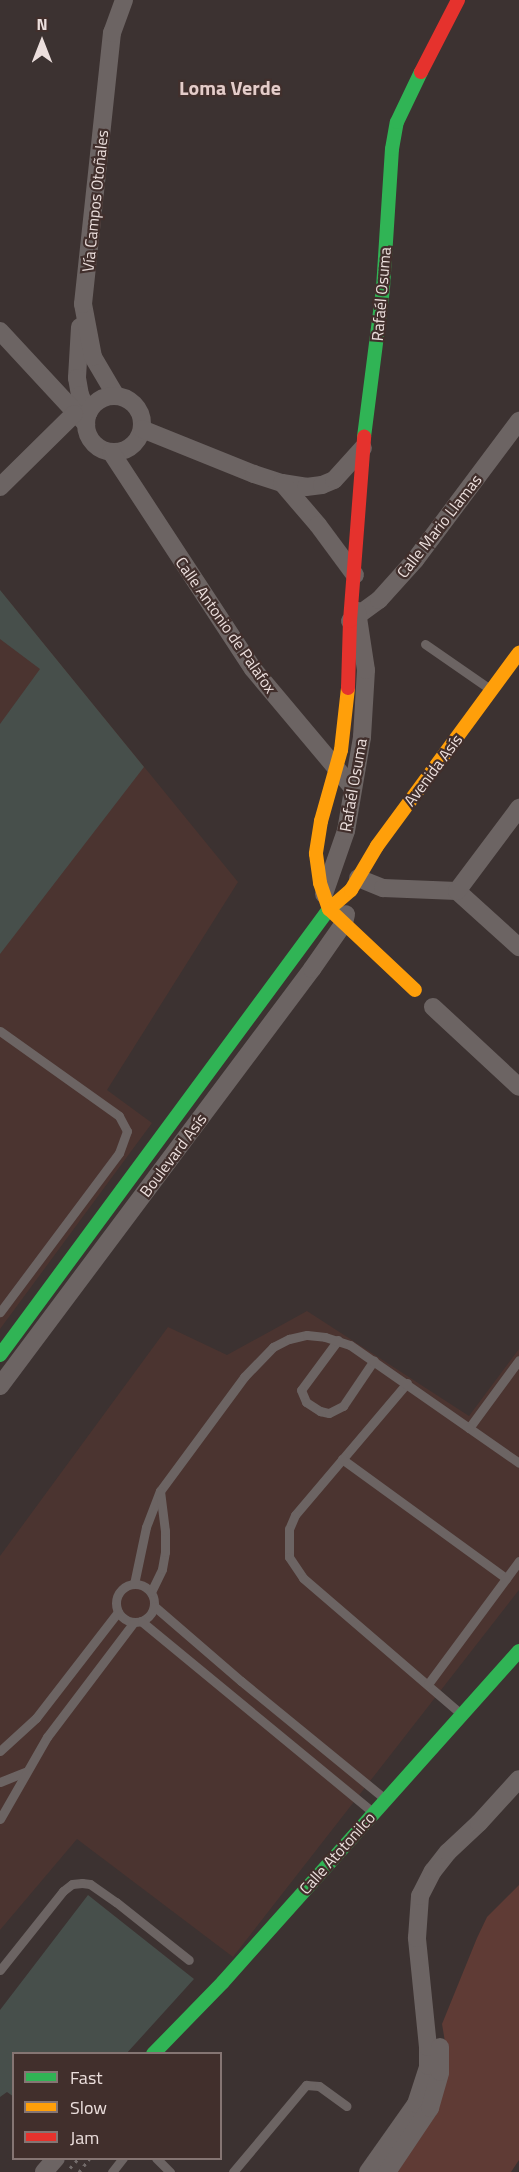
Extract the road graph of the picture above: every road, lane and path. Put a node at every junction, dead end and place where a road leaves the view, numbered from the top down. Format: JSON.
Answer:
{"nodes":[{"id":1,"x":124,"y":0,"type":"edge"},
{"id":2,"x":458,"y":0,"type":"edge"},
{"id":3,"x":83,"y":304,"type":"junction"},
{"id":4,"x":0,"y":331,"type":"edge"},
{"id":5,"x":116,"y":396,"type":"junction"},
{"id":6,"x":83,"y":417,"type":"junction"},
{"id":7,"x":519,"y":421,"type":"edge"},
{"id":8,"x":142,"y":429,"type":"junction"},
{"id":9,"x":363,"y":448,"type":"junction"},
{"id":10,"x":111,"y":452,"type":"junction"},
{"id":11,"x":282,"y":483,"type":"junction"},
{"id":12,"x":0,"y":487,"type":"edge"},
{"id":13,"x":355,"y":575,"type":"junction"},
{"id":14,"x":354,"y":613,"type":"junction"},
{"id":15,"x":425,"y":644,"type":"dead end"},
{"id":16,"x":519,"y":653,"type":"edge"},
{"id":17,"x":492,"y":691,"type":"junction"},
{"id":18,"x":335,"y":769,"type":"junction"},
{"id":19,"x":353,"y":788,"type":"junction"},
{"id":20,"x":519,"y":808,"type":"edge"},
{"id":21,"x":355,"y":884,"type":"junction"},
{"id":22,"x":457,"y":891,"type":"junction"},
{"id":23,"x":327,"y":902,"type":"junction"},
{"id":24,"x":344,"y":924,"type":"junction"},
{"id":25,"x":519,"y":947,"type":"edge"},
{"id":26,"x":415,"y":990,"type":"dead end"},
{"id":27,"x":433,"y":1007,"type":"dead end"},
{"id":28,"x":0,"y":1031,"type":"edge"},
{"id":29,"x":234,"y":1039,"type":"junction"},
{"id":30,"x":252,"y":1050,"type":"junction"},
{"id":31,"x":519,"y":1087,"type":"edge"},
{"id":32,"x":160,"y":1139,"type":"junction"},
{"id":33,"x":177,"y":1150,"type":"junction"},
{"id":34,"x":0,"y":1312,"type":"edge"},
{"id":35,"x":338,"y":1340,"type":"junction"},
{"id":36,"x":0,"y":1356,"type":"edge"},
{"id":37,"x":374,"y":1360,"type":"junction"},
{"id":38,"x":519,"y":1360,"type":"edge"},
{"id":39,"x":407,"y":1383,"type":"junction"},
{"id":40,"x":0,"y":1386,"type":"edge"},
{"id":41,"x":469,"y":1428,"type":"junction"},
{"id":42,"x":342,"y":1459,"type":"junction"},
{"id":43,"x":519,"y":1463,"type":"edge"},
{"id":44,"x":160,"y":1491,"type":"junction"},
{"id":45,"x":519,"y":1561,"type":"edge"},
{"id":46,"x":506,"y":1578,"type":"junction"},
{"id":47,"x":134,"y":1584,"type":"junction"},
{"id":48,"x":151,"y":1592,"type":"junction"},
{"id":49,"x":154,"y":1606,"type":"junction"},
{"id":50,"x":118,"y":1612,"type":"junction"},
{"id":51,"x":137,"y":1622,"type":"junction"},
{"id":52,"x":519,"y":1651,"type":"edge"},
{"id":53,"x":240,"y":1681,"type":"junction"},
{"id":54,"x":428,"y":1684,"type":"junction"},
{"id":55,"x":229,"y":1694,"type":"junction"},
{"id":56,"x":461,"y":1714,"type":"junction"},
{"id":57,"x":0,"y":1751,"type":"edge"},
{"id":58,"x":25,"y":1772,"type":"junction"},
{"id":59,"x":519,"y":1779,"type":"edge"},
{"id":60,"x":0,"y":1782,"type":"edge"},
{"id":61,"x":385,"y":1799,"type":"junction"},
{"id":62,"x":374,"y":1812,"type":"junction"},
{"id":63,"x":0,"y":1819,"type":"edge"},
{"id":64,"x":189,"y":1960,"type":"dead end"},
{"id":65,"x":0,"y":1970,"type":"edge"},
{"id":66,"x":427,"y":1987,"type":"junction"},
{"id":67,"x":155,"y":2052,"type":"edge"},
{"id":68,"x":347,"y":2106,"type":"dead end"},
{"id":69,"x":54,"y":2160,"type":"edge"},
{"id":70,"x":77,"y":2160,"type":"edge"},
{"id":71,"x":88,"y":2160,"type":"edge"},
{"id":72,"x":121,"y":2160,"type":"edge"},
{"id":73,"x":158,"y":2160,"type":"edge"},
{"id":74,"x":44,"y":2172,"type":"edge"},
{"id":75,"x":67,"y":2172,"type":"edge"},
{"id":76,"x":79,"y":2172,"type":"edge"},
{"id":77,"x":112,"y":2172,"type":"edge"},
{"id":78,"x":170,"y":2172,"type":"edge"},
{"id":79,"x":233,"y":2172,"type":"edge"},
{"id":80,"x":368,"y":2172,"type":"edge"},
{"id":81,"x":387,"y":2172,"type":"edge"}],
"edges":[{"from":1,"to":3,"type":"street","name":"Vía Campos Otoñales"},
{"from":2,"to":9,"type":"street","name":"Rafaél Osuma"},
{"from":3,"to":5,"type":"street","name":"Vía Campos Otoñales"},
{"from":3,"to":6,"type":"street"},
{"from":4,"to":6,"type":"street"},
{"from":5,"to":6,"type":"street"},
{"from":5,"to":8,"type":"street"},
{"from":6,"to":10,"type":"street"},
{"from":6,"to":12,"type":"street"},
{"from":7,"to":14,"type":"street","name":"Calle Mario Llamas"},
{"from":8,"to":10,"type":"street"},
{"from":8,"to":11,"type":"street"},
{"from":9,"to":11,"type":"street"},
{"from":9,"to":13,"type":"street","name":"Rafaél Osuma"},
{"from":10,"to":18,"type":"street","name":"Calle Antonio de Palafox"},
{"from":11,"to":13,"type":"street"},
{"from":13,"to":14,"type":"street","name":"Rafaél Osuma"},
{"from":14,"to":18,"type":"street","name":"Rafaél Osuma"},
{"from":14,"to":19,"type":"street","name":"Rafaél Osuma"},
{"from":15,"to":17,"type":"lane"},
{"from":16,"to":17,"type":"street","name":"Avenida Asís"},
{"from":17,"to":21,"type":"street","name":"Avenida Asís"},
{"from":18,"to":19,"type":"street","name":"Calle Antonio de Palafox"},
{"from":18,"to":23,"type":"street","name":"Rafaél Osuma"},
{"from":19,"to":23,"type":"street","name":"Rafaél Osuma"},
{"from":20,"to":22,"type":"street"},
{"from":21,"to":22,"type":"street"},
{"from":21,"to":23,"type":"street","name":"Avenida Asís"},
{"from":21,"to":24,"type":"street","name":"Avenida Asís"},
{"from":22,"to":25,"type":"street"},
{"from":23,"to":24,"type":"street"},
{"from":23,"to":29,"type":"street","name":"Boulevard Asís"},
{"from":24,"to":26,"type":"street"},
{"from":24,"to":30,"type":"street","name":"Boulevard Asís"},
{"from":27,"to":31,"type":"street"},
{"from":28,"to":34,"type":"lane"},
{"from":29,"to":30,"type":"street"},
{"from":29,"to":32,"type":"street","name":"Boulevard Asís"},
{"from":30,"to":33,"type":"street","name":"Boulevard Asís"},
{"from":32,"to":33,"type":"street"},
{"from":32,"to":36,"type":"street","name":"Boulevard Asís"},
{"from":33,"to":40,"type":"street","name":"Boulevard Asís"},
{"from":35,"to":37,"type":"lane"},
{"from":35,"to":37,"type":"lane"},
{"from":35,"to":44,"type":"lane"},
{"from":37,"to":39,"type":"lane"},
{"from":38,"to":41,"type":"lane"},
{"from":39,"to":41,"type":"lane"},
{"from":39,"to":42,"type":"lane"},
{"from":41,"to":43,"type":"lane"},
{"from":42,"to":46,"type":"lane"},
{"from":42,"to":54,"type":"lane"},
{"from":44,"to":47,"type":"lane"},
{"from":44,"to":48,"type":"lane"},
{"from":45,"to":46,"type":"lane"},
{"from":46,"to":54,"type":"lane"},
{"from":47,"to":48,"type":"lane"},
{"from":47,"to":50,"type":"lane"},
{"from":48,"to":49,"type":"lane"},
{"from":49,"to":51,"type":"lane"},
{"from":49,"to":53,"type":"lane"},
{"from":50,"to":51,"type":"lane"},
{"from":50,"to":57,"type":"lane"},
{"from":51,"to":55,"type":"lane"},
{"from":51,"to":58,"type":"lane"},
{"from":52,"to":56,"type":"street","name":"Calle Atotonilco"},
{"from":53,"to":55,"type":"lane"},
{"from":53,"to":61,"type":"lane"},
{"from":54,"to":56,"type":"lane"},
{"from":55,"to":62,"type":"lane"},
{"from":56,"to":61,"type":"street","name":"Calle Atotonilco"},
{"from":58,"to":60,"type":"lane"},
{"from":58,"to":63,"type":"lane"},
{"from":59,"to":66,"type":"street"},
{"from":61,"to":62,"type":"street","name":"Calle Atotonilco"},
{"from":62,"to":67,"type":"street","name":"Calle Atotonilco"},
{"from":64,"to":65,"type":"lane"},
{"from":66,"to":80,"type":"street"},
{"from":66,"to":81,"type":"street"},
{"from":68,"to":79,"type":"lane"},
{"from":69,"to":74,"type":"street"},
{"from":70,"to":75,"type":"path"},
{"from":71,"to":76,"type":"path"},
{"from":72,"to":77,"type":"lane"},
{"from":73,"to":78,"type":"lane"}]}
